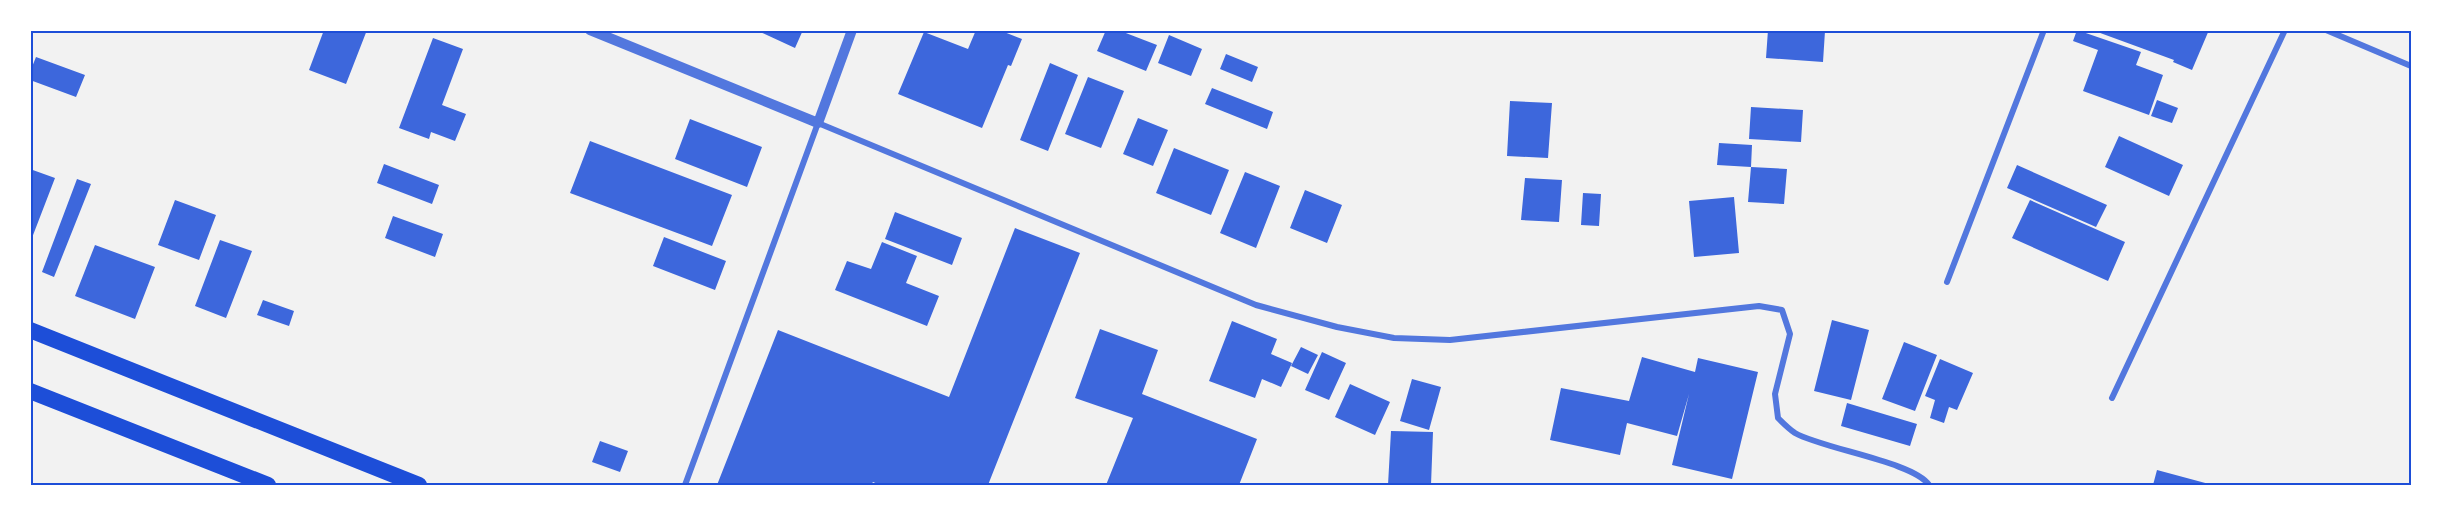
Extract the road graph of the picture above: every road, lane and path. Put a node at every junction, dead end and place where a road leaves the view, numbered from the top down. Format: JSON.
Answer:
{"nodes":[{"id":1,"x":591,"y":30,"type":"edge"},
{"id":2,"x":852,"y":30,"type":"edge"},
{"id":3,"x":2044,"y":30,"type":"edge"},
{"id":4,"x":2285,"y":30,"type":"edge"},
{"id":5,"x":2326,"y":30,"type":"edge"},
{"id":6,"x":2411,"y":66,"type":"edge"},
{"id":7,"x":818,"y":123,"type":"junction"},
{"id":8,"x":1947,"y":282,"type":"dead end"},
{"id":9,"x":30,"y":330,"type":"edge"},
{"id":10,"x":30,"y":391,"type":"edge"},
{"id":11,"x":2112,"y":398,"type":"dead end"},
{"id":12,"x":268,"y":485,"type":"edge"},
{"id":13,"x":419,"y":485,"type":"edge"},
{"id":14,"x":685,"y":485,"type":"edge"},
{"id":15,"x":1929,"y":485,"type":"edge"}],
"edges":[{"from":1,"to":7,"type":"street"},
{"from":2,"to":7,"type":"street"},
{"from":3,"to":8,"type":"street"},
{"from":4,"to":11,"type":"street"},
{"from":5,"to":6,"type":"street"},
{"from":7,"to":14,"type":"street"},
{"from":7,"to":15,"type":"street"},
{"from":9,"to":13,"type":"highway"},
{"from":10,"to":12,"type":"highway"}]}
